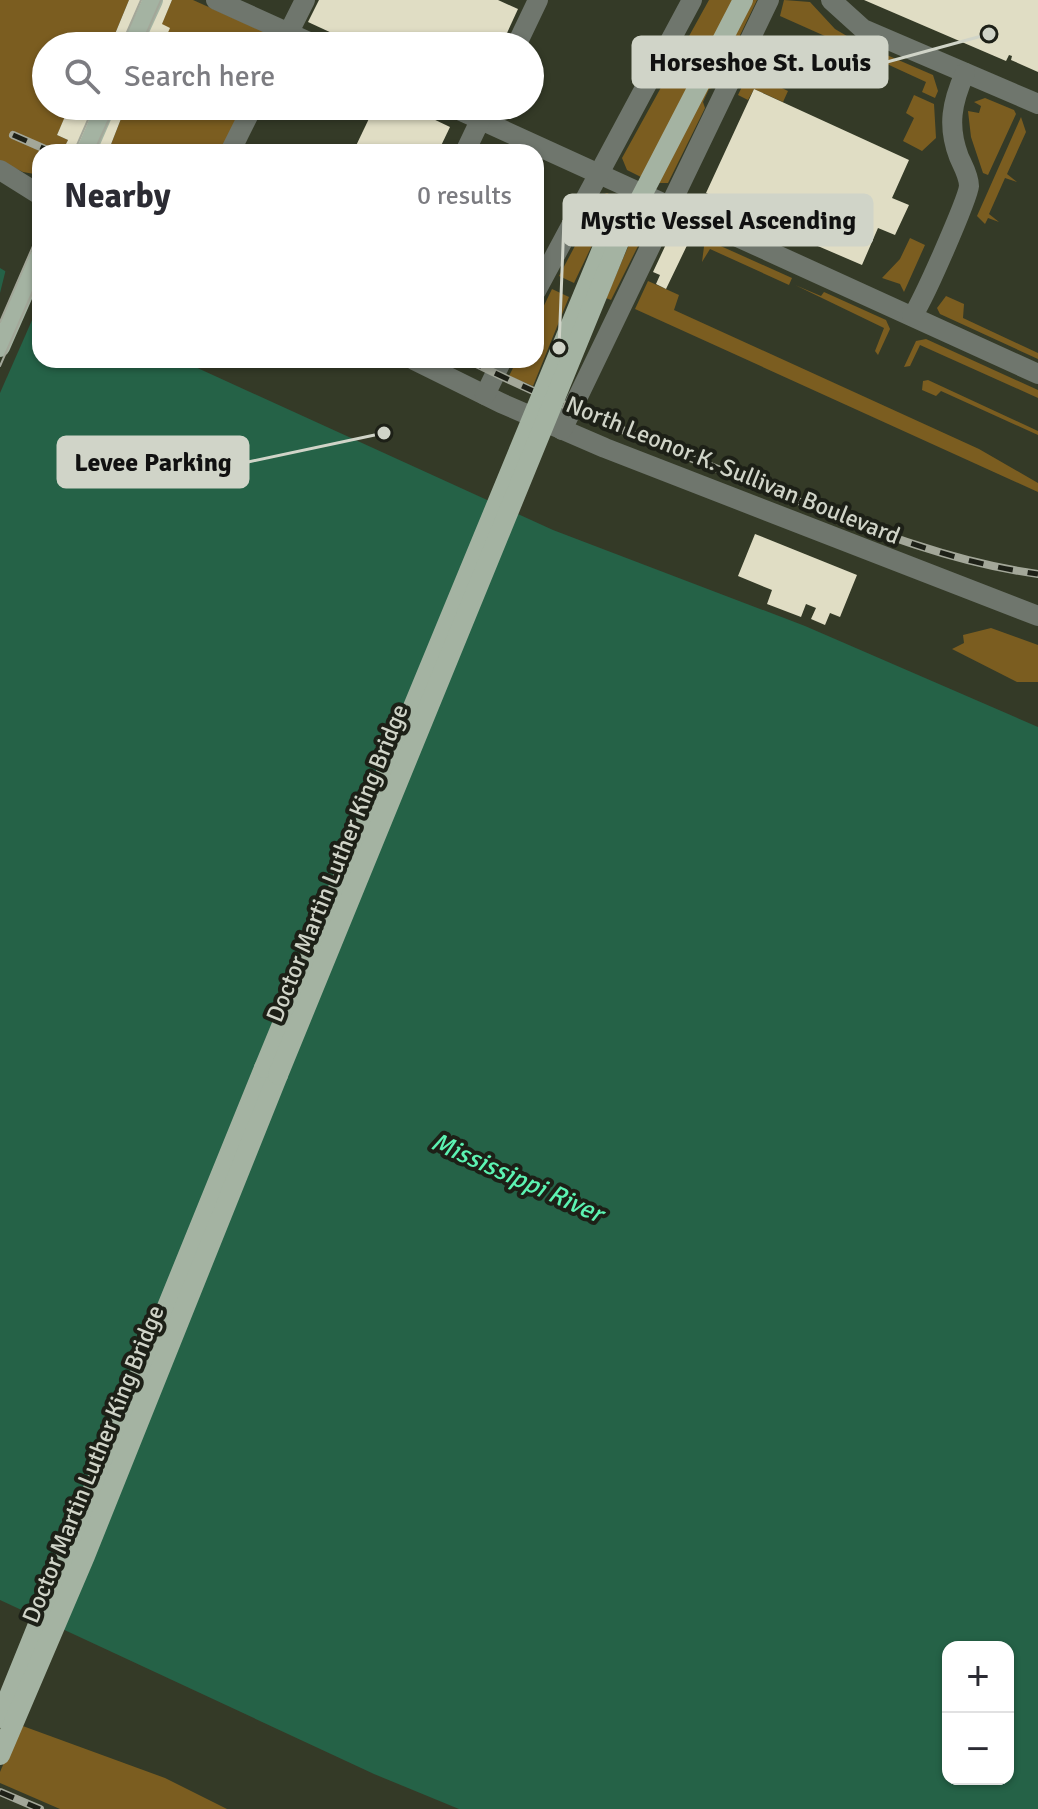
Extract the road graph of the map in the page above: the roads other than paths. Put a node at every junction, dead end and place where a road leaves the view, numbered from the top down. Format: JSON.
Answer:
{"nodes":[{"id":1,"x":153,"y":0,"type":"edge"},
{"id":2,"x":216,"y":0,"type":"edge"},
{"id":3,"x":305,"y":0,"type":"edge"},
{"id":4,"x":538,"y":0,"type":"edge"},
{"id":5,"x":692,"y":0,"type":"edge"},
{"id":6,"x":728,"y":0,"type":"edge"},
{"id":7,"x":743,"y":0,"type":"edge"},
{"id":8,"x":769,"y":0,"type":"edge"},
{"id":9,"x":831,"y":0,"type":"edge"},
{"id":10,"x":138,"y":32,"type":"edge"},
{"id":11,"x":273,"y":32,"type":"edge"},
{"id":12,"x":289,"y":32,"type":"edge"},
{"id":13,"x":523,"y":32,"type":"edge"},
{"id":14,"x":965,"y":73,"type":"junction"},
{"id":15,"x":1038,"y":104,"type":"edge"},
{"id":16,"x":100,"y":120,"type":"edge"},
{"id":17,"x":246,"y":120,"type":"edge"},
{"id":18,"x":481,"y":120,"type":"edge"},
{"id":19,"x":497,"y":120,"type":"edge"},
{"id":20,"x":89,"y":144,"type":"edge"},
{"id":21,"x":234,"y":144,"type":"edge"},
{"id":22,"x":469,"y":144,"type":"edge"},
{"id":23,"x":543,"y":144,"type":"edge"},
{"id":24,"x":544,"y":145,"type":"edge"},
{"id":25,"x":7,"y":173,"type":"edge"},
{"id":26,"x":598,"y":173,"type":"junction"},
{"id":27,"x":32,"y":178,"type":"edge"},
{"id":28,"x":32,"y":190,"type":"edge"},
{"id":29,"x":668,"y":205,"type":"junction"},
{"id":30,"x":32,"y":274,"type":"edge"},
{"id":31,"x":544,"y":276,"type":"edge"},
{"id":32,"x":912,"y":316,"type":"junction"},
{"id":33,"x":0,"y":347,"type":"edge"},
{"id":34,"x":430,"y":368,"type":"edge"},
{"id":35,"x":498,"y":368,"type":"edge"},
{"id":36,"x":1038,"y":374,"type":"edge"},
{"id":37,"x":485,"y":395,"type":"junction"},
{"id":38,"x":562,"y":430,"type":"junction"},
{"id":39,"x":1038,"y":616,"type":"edge"},
{"id":40,"x":0,"y":1718,"type":"edge"},
{"id":41,"x":0,"y":1755,"type":"edge"}],
"edges":[{"from":1,"to":10,"type":"main road"},
{"from":2,"to":11,"type":"street"},
{"from":3,"to":12,"type":"street"},
{"from":4,"to":13,"type":"street"},
{"from":5,"to":26,"type":"street"},
{"from":6,"to":40,"type":"main road","name":"Doctor Martin Luther King Bridge","bridge":true},
{"from":7,"to":41,"type":"main road","name":"Doctor Martin Luther King Bridge","bridge":true},
{"from":8,"to":29,"type":"street"},
{"from":9,"to":14,"type":"street"},
{"from":14,"to":15,"type":"street"},
{"from":14,"to":32,"type":"street"},
{"from":16,"to":20,"type":"main road"},
{"from":17,"to":21,"type":"street"},
{"from":18,"to":22,"type":"street"},
{"from":19,"to":23,"type":"street"},
{"from":24,"to":26,"type":"street"},
{"from":25,"to":27,"type":"street"},
{"from":25,"to":28,"type":"street"},
{"from":26,"to":29,"type":"street"},
{"from":26,"to":31,"type":"street"},
{"from":29,"to":32,"type":"street"},
{"from":29,"to":38,"type":"street"},
{"from":30,"to":33,"type":"main road"},
{"from":32,"to":36,"type":"street"},
{"from":34,"to":37,"type":"street","name":"North Leonor K. Sullivan Boulevard"},
{"from":35,"to":37,"type":"street"},
{"from":37,"to":38,"type":"street","name":"North Leonor K. Sullivan Boulevard"},
{"from":38,"to":39,"type":"street","name":"North Leonor K. Sullivan Boulevard"}]}
